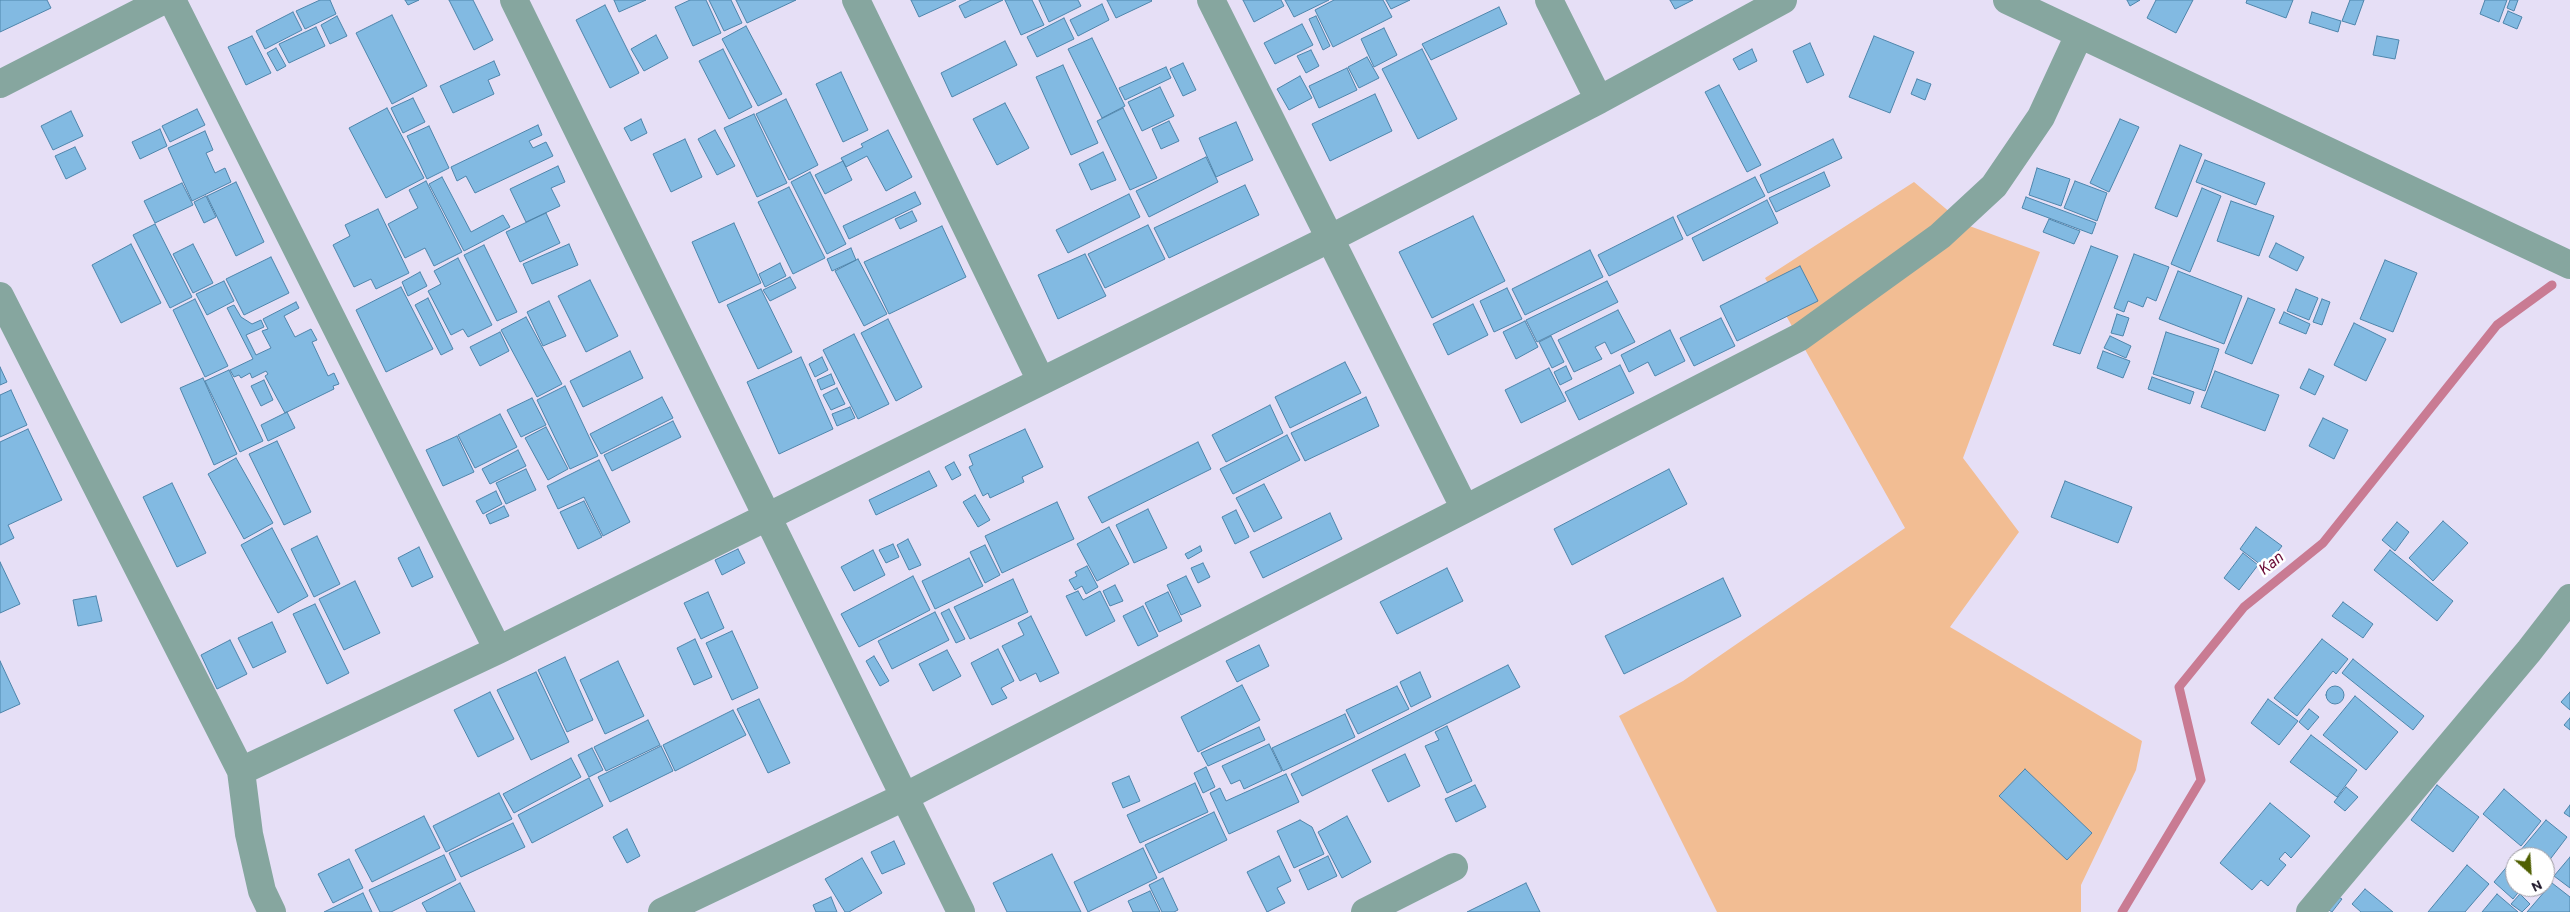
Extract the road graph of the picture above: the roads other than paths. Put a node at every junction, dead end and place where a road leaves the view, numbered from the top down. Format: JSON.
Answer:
{"nodes":[{"id":1,"x":164,"y":0,"type":"edge"},
{"id":2,"x":172,"y":0,"type":"edge"},
{"id":3,"x":856,"y":0,"type":"edge"},
{"id":4,"x":1212,"y":0,"type":"edge"},
{"id":5,"x":1549,"y":0,"type":"edge"},
{"id":6,"x":1783,"y":0,"type":"edge"},
{"id":7,"x":2007,"y":0,"type":"edge"},
{"id":8,"x":524,"y":3,"type":"edge"},
{"id":9,"x":2079,"y":34,"type":"junction"},
{"id":10,"x":0,"y":84,"type":"edge"},
{"id":11,"x":1599,"y":100,"type":"junction"},
{"id":12,"x":1330,"y":238,"type":"junction"},
{"id":13,"x":2570,"y":265,"type":"edge"},
{"id":14,"x":0,"y":296,"type":"edge"},
{"id":15,"x":1041,"y":381,"type":"junction"},
{"id":16,"x":1465,"y":509,"type":"junction"},
{"id":17,"x":768,"y":516,"type":"junction"},
{"id":18,"x":2570,"y":598,"type":"edge"},
{"id":19,"x":498,"y":650,"type":"junction"},
{"id":20,"x":241,"y":771,"type":"junction"},
{"id":21,"x":904,"y":797,"type":"junction"},
{"id":22,"x":1454,"y":867,"type":"dead end"},
{"id":23,"x":272,"y":912,"type":"edge"},
{"id":24,"x":662,"y":912,"type":"edge"},
{"id":25,"x":961,"y":912,"type":"edge"},
{"id":26,"x":1365,"y":912,"type":"edge"},
{"id":27,"x":2310,"y":912,"type":"edge"}],
"edges":[{"from":1,"to":10,"type":"street"},
{"from":2,"to":19,"type":"street"},
{"from":3,"to":15,"type":"street"},
{"from":4,"to":12,"type":"street"},
{"from":5,"to":11,"type":"street"},
{"from":6,"to":11,"type":"street"},
{"from":7,"to":9,"type":"street"},
{"from":8,"to":17,"type":"street"},
{"from":9,"to":13,"type":"street"},
{"from":9,"to":16,"type":"street"},
{"from":11,"to":12,"type":"street"},
{"from":12,"to":15,"type":"street"},
{"from":12,"to":16,"type":"street"},
{"from":14,"to":20,"type":"street"},
{"from":15,"to":17,"type":"street"},
{"from":16,"to":21,"type":"street"},
{"from":17,"to":19,"type":"street"},
{"from":17,"to":21,"type":"street"},
{"from":18,"to":27,"type":"street"},
{"from":19,"to":20,"type":"street"},
{"from":20,"to":23,"type":"street"},
{"from":21,"to":24,"type":"street"},
{"from":21,"to":25,"type":"street"},
{"from":22,"to":26,"type":"street"}]}
